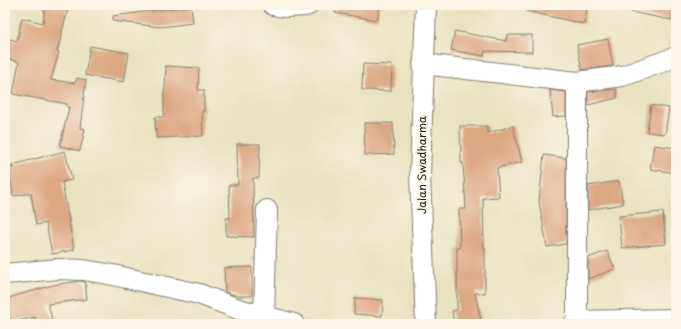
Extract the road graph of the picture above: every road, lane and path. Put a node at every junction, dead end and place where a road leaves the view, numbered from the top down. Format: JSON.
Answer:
{"nodes":[{"id":1,"x":273,"y":5,"type":"edge"},
{"id":2,"x":308,"y":5,"type":"edge"},
{"id":3,"x":426,"y":5,"type":"edge"},
{"id":4,"x":676,"y":57,"type":"edge"},
{"id":5,"x":423,"y":64,"type":"junction"},
{"id":6,"x":577,"y":82,"type":"junction"},
{"id":7,"x":267,"y":210,"type":"dead end"},
{"id":8,"x":5,"y":274,"type":"edge"},
{"id":9,"x":264,"y":316,"type":"junction"},
{"id":10,"x":676,"y":319,"type":"edge"},
{"id":11,"x":576,"y":323,"type":"edge"},
{"id":12,"x":294,"y":324,"type":"edge"},
{"id":13,"x":426,"y":324,"type":"edge"}],
"edges":[{"from":1,"to":2,"type":"street"},
{"from":3,"to":5,"type":"street","name":"Jalan Swadharma"},
{"from":4,"to":6,"type":"street"},
{"from":5,"to":6,"type":"street"},
{"from":5,"to":13,"type":"street","name":"Jalan Swadharma"},
{"from":6,"to":11,"type":"street"},
{"from":7,"to":9,"type":"street"},
{"from":8,"to":9,"type":"street"},
{"from":9,"to":12,"type":"street"},
{"from":10,"to":11,"type":"street"}]}
